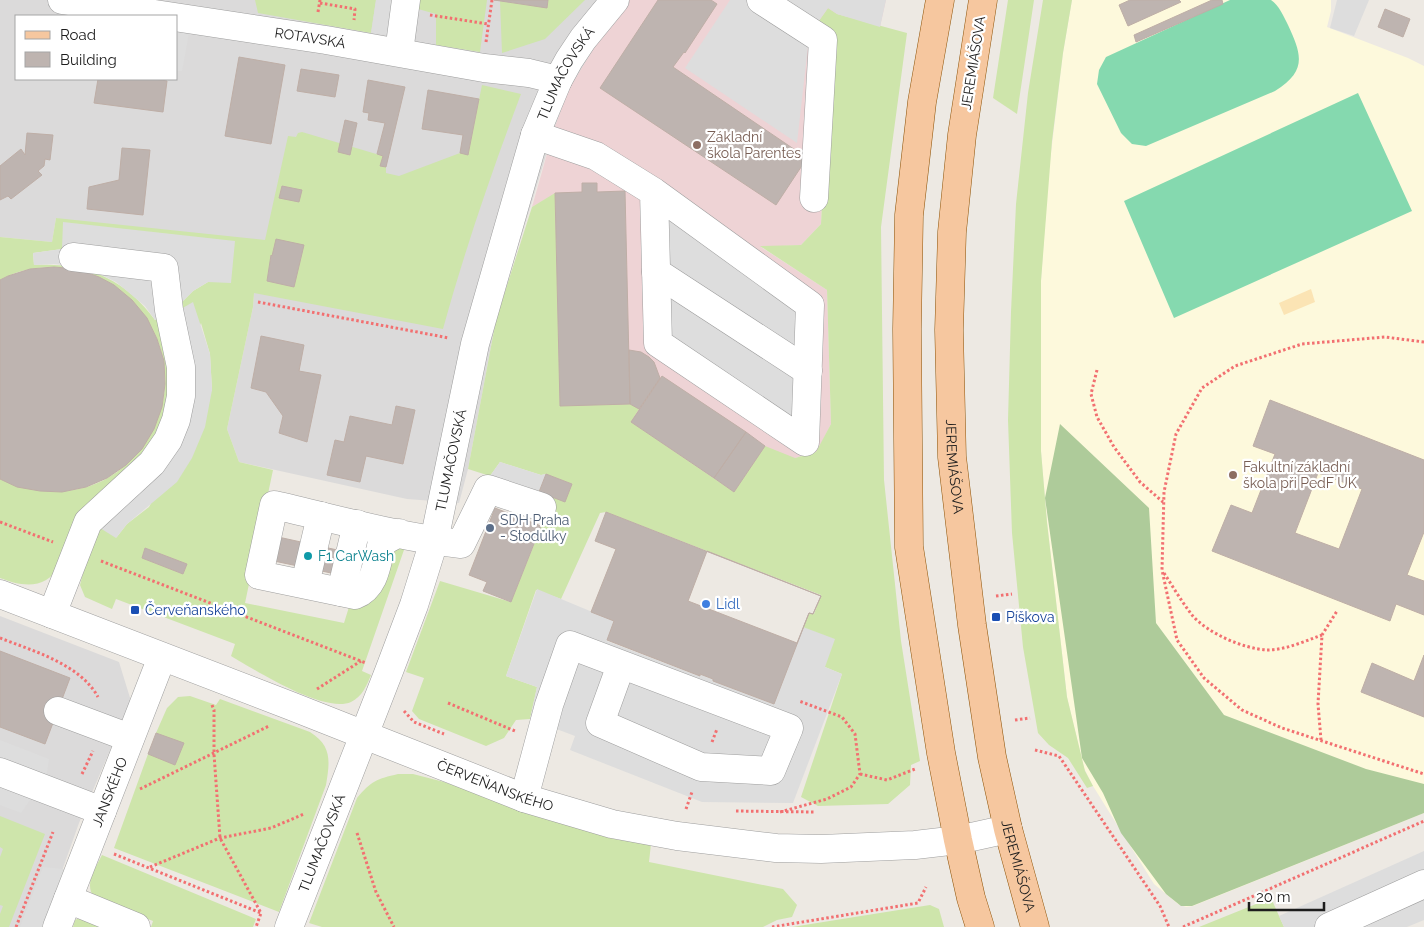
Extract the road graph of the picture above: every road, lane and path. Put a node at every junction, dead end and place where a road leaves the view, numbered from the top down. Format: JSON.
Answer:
{"nodes":[{"id":1,"x":62,"y":0,"type":"edge"},
{"id":2,"x":492,"y":0,"type":"edge"},
{"id":3,"x":615,"y":0,"type":"edge"},
{"id":4,"x":761,"y":0,"type":"edge"},
{"id":5,"x":940,"y":0,"type":"edge"},
{"id":6,"x":983,"y":0,"type":"edge"},
{"id":7,"x":320,"y":3,"type":"dead end"},
{"id":8,"x":405,"y":6,"type":"edge"},
{"id":9,"x":116,"y":12,"type":"edge"},
{"id":10,"x":137,"y":15,"type":"edge"},
{"id":11,"x":178,"y":21,"type":"edge"},
{"id":12,"x":488,"y":24,"type":"junction"},
{"id":13,"x":353,"y":25,"type":"dead end"},
{"id":14,"x":485,"y":48,"type":"dead end"},
{"id":15,"x":399,"y":52,"type":"junction"},
{"id":16,"x":558,"y":80,"type":"junction"},
{"id":17,"x":535,"y":135,"type":"junction"},
{"id":18,"x":654,"y":192,"type":"junction"},
{"id":19,"x":814,"y":198,"type":"dead end"},
{"id":20,"x":73,"y":257,"type":"dead end"},
{"id":21,"x":656,"y":272,"type":"junction"},
{"id":22,"x":258,"y":302,"type":"dead end"},
{"id":23,"x":1424,"y":342,"type":"edge"},
{"id":24,"x":475,"y":344,"type":"junction"},
{"id":25,"x":1097,"y":370,"type":"dead end"},
{"id":26,"x":808,"y":372,"type":"junction"},
{"id":27,"x":1164,"y":503,"type":"junction"},
{"id":28,"x":542,"y":507,"type":"dead end"},
{"id":29,"x":339,"y":520,"type":"junction"},
{"id":30,"x":0,"y":522,"type":"edge"},
{"id":31,"x":399,"y":533,"type":"junction"},
{"id":32,"x":434,"y":541,"type":"junction"},
{"id":33,"x":58,"y":544,"type":"dead end"},
{"id":34,"x":96,"y":559,"type":"dead end"},
{"id":35,"x":1162,"y":570,"type":"junction"},
{"id":36,"x":323,"y":588,"type":"junction"},
{"id":37,"x":0,"y":594,"type":"edge"},
{"id":38,"x":1012,"y":594,"type":"dead end"},
{"id":39,"x":996,"y":596,"type":"dead end"},
{"id":40,"x":1337,"y":611,"type":"dead end"},
{"id":41,"x":52,"y":614,"type":"junction"},
{"id":42,"x":1322,"y":634,"type":"junction"},
{"id":43,"x":162,"y":657,"type":"junction"},
{"id":44,"x":361,"y":661,"type":"junction"},
{"id":45,"x":369,"y":664,"type":"dead end"},
{"id":46,"x":622,"y":665,"type":"junction"},
{"id":47,"x":798,"y":701,"type":"dead end"},
{"id":48,"x":211,"y":702,"type":"dead end"},
{"id":49,"x":448,"y":702,"type":"dead end"},
{"id":50,"x":291,"y":706,"type":"junction"},
{"id":51,"x":58,"y":711,"type":"dead end"},
{"id":52,"x":404,"y":711,"type":"dead end"},
{"id":53,"x":1030,"y":718,"type":"dead end"},
{"id":54,"x":1015,"y":720,"type":"dead end"},
{"id":55,"x":519,"y":733,"type":"dead end"},
{"id":56,"x":364,"y":734,"type":"junction"},
{"id":57,"x":444,"y":734,"type":"dead end"},
{"id":58,"x":130,"y":738,"type":"junction"},
{"id":59,"x":1321,"y":740,"type":"junction"},
{"id":60,"x":1035,"y":750,"type":"dead end"},
{"id":61,"x":214,"y":754,"type":"junction"},
{"id":62,"x":915,"y":770,"type":"dead end"},
{"id":63,"x":0,"y":772,"type":"edge"},
{"id":64,"x":860,"y":774,"type":"junction"},
{"id":65,"x":1424,"y":774,"type":"edge"},
{"id":66,"x":137,"y":790,"type":"dead end"},
{"id":67,"x":524,"y":798,"type":"junction"},
{"id":68,"x":102,"y":811,"type":"junction"},
{"id":69,"x":736,"y":811,"type":"dead end"},
{"id":70,"x":780,"y":812,"type":"junction"},
{"id":71,"x":815,"y":812,"type":"dead end"},
{"id":72,"x":307,"y":813,"type":"dead end"},
{"id":73,"x":1424,"y":821,"type":"edge"},
{"id":74,"x":1008,"y":829,"type":"junction"},
{"id":75,"x":53,"y":832,"type":"dead end"},
{"id":76,"x":357,"y":833,"type":"dead end"},
{"id":77,"x":220,"y":838,"type":"junction"},
{"id":78,"x":958,"y":840,"type":"junction"},
{"id":79,"x":107,"y":851,"type":"dead end"},
{"id":80,"x":149,"y":868,"type":"junction"},
{"id":81,"x":1424,"y":884,"type":"edge"},
{"id":82,"x":926,"y":887,"type":"dead end"},
{"id":83,"x":68,"y":899,"type":"junction"},
{"id":84,"x":261,"y":913,"type":"junction"},
{"id":85,"x":279,"y":922,"type":"edge"},
{"id":86,"x":16,"y":927,"type":"edge"},
{"id":87,"x":57,"y":927,"type":"edge"},
{"id":88,"x":136,"y":927,"type":"edge"},
{"id":89,"x":256,"y":927,"type":"edge"},
{"id":90,"x":394,"y":927,"type":"edge"},
{"id":91,"x":772,"y":927,"type":"edge"},
{"id":92,"x":980,"y":927,"type":"edge"},
{"id":93,"x":1035,"y":927,"type":"edge"},
{"id":94,"x":1169,"y":927,"type":"edge"},
{"id":95,"x":1183,"y":927,"type":"edge"},
{"id":96,"x":1329,"y":927,"type":"edge"}],
"edges":[{"from":1,"to":9,"type":"street","name":"ROTAVSKÁ"},
{"from":2,"to":12,"type":"path"},
{"from":3,"to":16,"type":"street","name":"TLUMAČOVSKÁ"},
{"from":4,"to":19,"type":"street"},
{"from":5,"to":78,"type":"main road"},
{"from":6,"to":74,"type":"main road","name":"JEREMIÁŠOVA"},
{"from":7,"to":13,"type":"path"},
{"from":8,"to":12,"type":"path"},
{"from":8,"to":15,"type":"street"},
{"from":9,"to":10,"type":"street","name":"ROTAVSKÁ"},
{"from":11,"to":15,"type":"street","name":"ROTAVSKÁ"},
{"from":12,"to":14,"type":"path"},
{"from":15,"to":16,"type":"street","name":"ROTAVSKÁ"},
{"from":16,"to":17,"type":"street","name":"TLUMAČOVSKÁ"},
{"from":17,"to":18,"type":"street"},
{"from":17,"to":24,"type":"street","name":"TLUMAČOVSKÁ"},
{"from":18,"to":21,"type":"street"},
{"from":18,"to":26,"type":"street"},
{"from":20,"to":41,"type":"street"},
{"from":21,"to":26,"type":"street"},
{"from":21,"to":26,"type":"street"},
{"from":22,"to":24,"type":"path"},
{"from":23,"to":27,"type":"path"},
{"from":24,"to":32,"type":"street","name":"TLUMAČOVSKÁ"},
{"from":25,"to":27,"type":"path"},
{"from":27,"to":35,"type":"path"},
{"from":28,"to":32,"type":"street"},
{"from":29,"to":31,"type":"street"},
{"from":29,"to":36,"type":"street"},
{"from":29,"to":36,"type":"street"},
{"from":29,"to":36,"type":"street"},
{"from":30,"to":33,"type":"path"},
{"from":31,"to":32,"type":"street"},
{"from":31,"to":36,"type":"street"},
{"from":32,"to":56,"type":"street","name":"TLUMAČOVSKÁ"},
{"from":34,"to":44,"type":"path"},
{"from":35,"to":42,"type":"path"},
{"from":35,"to":59,"type":"path"},
{"from":37,"to":41,"type":"street","name":"ČERVEŇANSKÉHO"},
{"from":38,"to":39,"type":"path"},
{"from":40,"to":42,"type":"path"},
{"from":41,"to":43,"type":"street","name":"ČERVEŇANSKÉHO"},
{"from":42,"to":59,"type":"path"},
{"from":43,"to":50,"type":"street","name":"ČERVEŇANSKÉHO"},
{"from":43,"to":58,"type":"street","name":"JANSKÉHO"},
{"from":44,"to":45,"type":"path"},
{"from":44,"to":50,"type":"path"},
{"from":46,"to":46,"type":"street"},
{"from":46,"to":67,"type":"street"},
{"from":47,"to":64,"type":"path"},
{"from":48,"to":61,"type":"path"},
{"from":49,"to":55,"type":"path"},
{"from":50,"to":56,"type":"street","name":"ČERVEŇANSKÉHO"},
{"from":50,"to":61,"type":"path"},
{"from":51,"to":58,"type":"street"},
{"from":52,"to":57,"type":"path"},
{"from":53,"to":54,"type":"path"},
{"from":56,"to":67,"type":"street","name":"ČERVEŇANSKÉHO"},
{"from":56,"to":85,"type":"street","name":"TLUMAČOVSKÁ"},
{"from":58,"to":68,"type":"street","name":"JANSKÉHO"},
{"from":59,"to":65,"type":"path"},
{"from":60,"to":94,"type":"path"},
{"from":61,"to":66,"type":"path"},
{"from":61,"to":77,"type":"path"},
{"from":62,"to":64,"type":"path"},
{"from":63,"to":68,"type":"street"},
{"from":64,"to":70,"type":"path"},
{"from":67,"to":78,"type":"street","name":"ČERVEŇANSKÉHO"},
{"from":68,"to":83,"type":"street","name":"JANSKÉHO"},
{"from":69,"to":70,"type":"path"},
{"from":70,"to":71,"type":"path"},
{"from":72,"to":77,"type":"path"},
{"from":73,"to":95,"type":"path"},
{"from":74,"to":78,"type":"street"},
{"from":74,"to":93,"type":"main road","name":"JEREMIÁŠOVA"},
{"from":75,"to":86,"type":"path"},
{"from":76,"to":90,"type":"path"},
{"from":77,"to":80,"type":"path"},
{"from":77,"to":84,"type":"path"},
{"from":78,"to":92,"type":"main road"},
{"from":79,"to":80,"type":"path"},
{"from":80,"to":84,"type":"path"},
{"from":81,"to":96,"type":"street"},
{"from":82,"to":91,"type":"path"},
{"from":83,"to":87,"type":"street","name":"JANSKÉHO"},
{"from":83,"to":88,"type":"street"},
{"from":84,"to":85,"type":"path"},
{"from":84,"to":89,"type":"path"}]}
